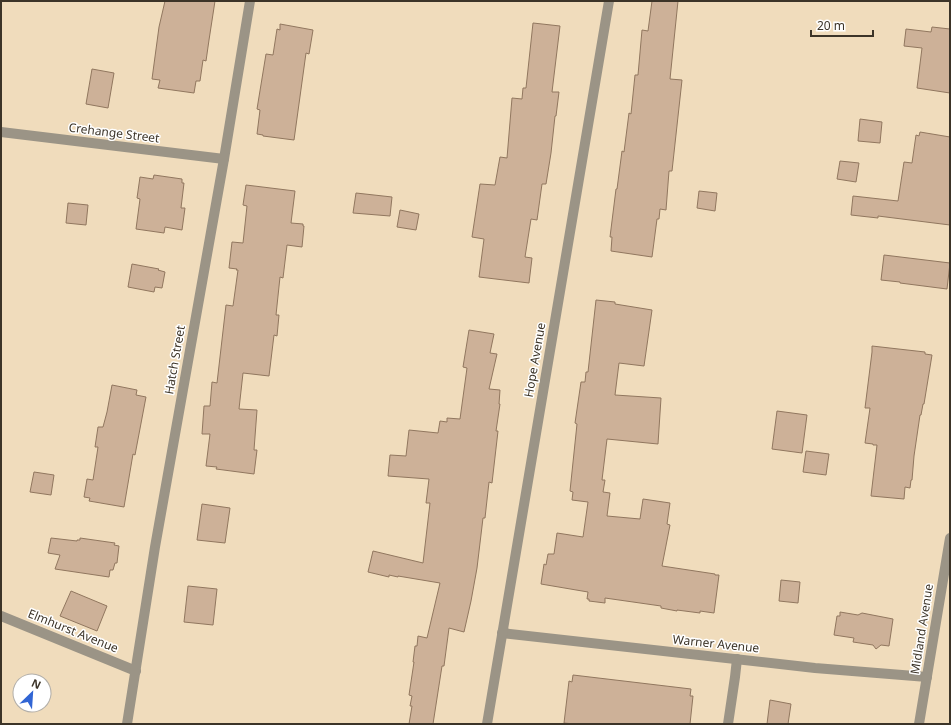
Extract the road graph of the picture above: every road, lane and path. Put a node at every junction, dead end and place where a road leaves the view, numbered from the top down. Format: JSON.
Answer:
{"nodes":[{"id":1,"x":250,"y":1,"type":"edge"},
{"id":2,"x":609,"y":1,"type":"edge"},
{"id":3,"x":1,"y":132,"type":"edge"},
{"id":4,"x":224,"y":159,"type":"junction"},
{"id":5,"x":950,"y":538,"type":"edge"},
{"id":6,"x":1,"y":616,"type":"edge"},
{"id":7,"x":502,"y":633,"type":"junction"},
{"id":8,"x":736,"y":659,"type":"junction"},
{"id":9,"x":136,"y":671,"type":"junction"},
{"id":10,"x":927,"y":677,"type":"junction"},
{"id":11,"x":127,"y":724,"type":"edge"},
{"id":12,"x":487,"y":724,"type":"edge"},
{"id":13,"x":728,"y":724,"type":"edge"},
{"id":14,"x":919,"y":724,"type":"edge"}],
"edges":[{"from":1,"to":4,"type":"street","name":"Hatch Street"},
{"from":2,"to":7,"type":"street","name":"Hope Avenue"},
{"from":3,"to":4,"type":"street","name":"Crehange Street"},
{"from":4,"to":9,"type":"street","name":"Hatch Street"},
{"from":5,"to":10,"type":"street","name":"Midland Avenue"},
{"from":6,"to":9,"type":"street","name":"Elmhurst Avenue"},
{"from":7,"to":8,"type":"street","name":"Warner Avenue"},
{"from":7,"to":12,"type":"street","name":"Hope Avenue"},
{"from":8,"to":10,"type":"street","name":"Warner Avenue"},
{"from":8,"to":13,"type":"street"},
{"from":9,"to":11,"type":"street","name":"Hatch Street"},
{"from":10,"to":14,"type":"street","name":"Midland Avenue"}]}
